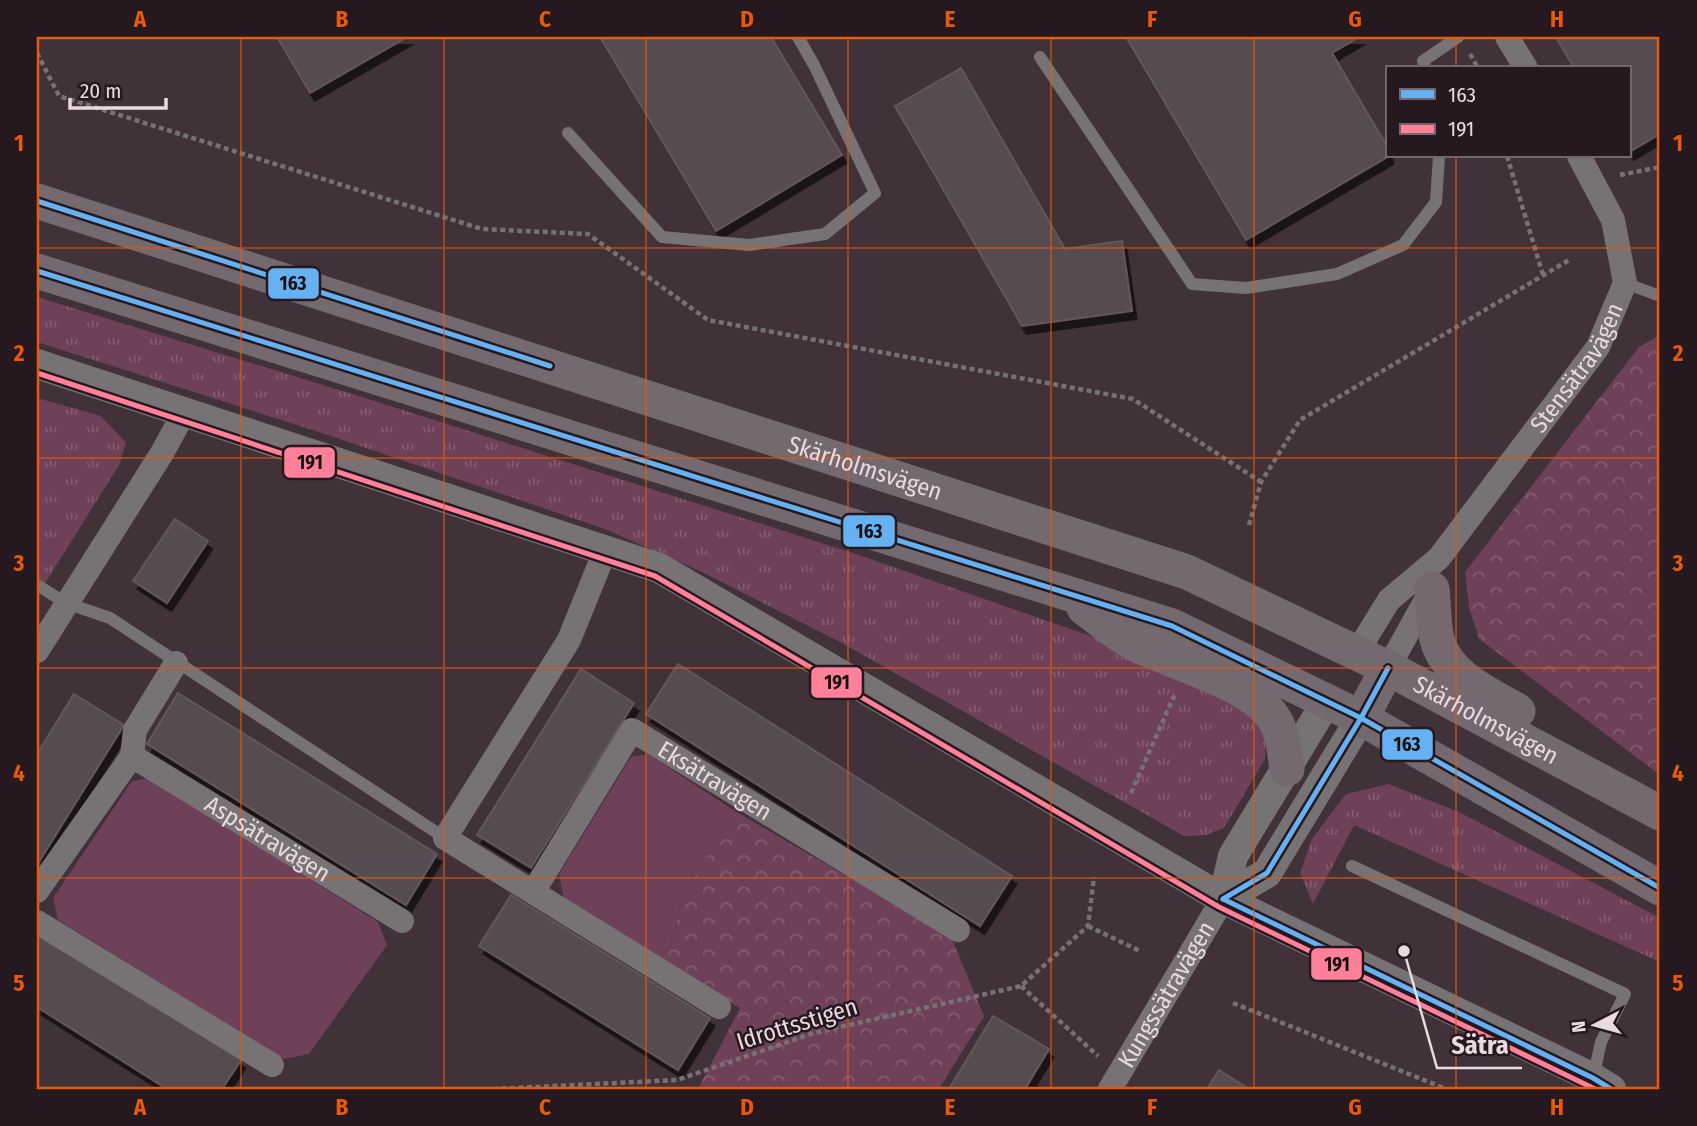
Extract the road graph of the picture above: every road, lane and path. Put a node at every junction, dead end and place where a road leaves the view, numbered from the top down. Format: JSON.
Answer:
{"nodes":[{"id":1,"x":798,"y":37,"type":"edge"},
{"id":2,"x":1458,"y":37,"type":"edge"},
{"id":3,"x":1507,"y":37,"type":"edge"},
{"id":4,"x":37,"y":53,"type":"edge"},
{"id":5,"x":1040,"y":57,"type":"dead end"},
{"id":6,"x":1424,"y":66,"type":"edge"},
{"id":7,"x":1525,"y":66,"type":"edge"},
{"id":8,"x":568,"y":133,"type":"dead end"},
{"id":9,"x":1439,"y":158,"type":"edge"},
{"id":10,"x":1508,"y":158,"type":"edge"},
{"id":11,"x":1580,"y":158,"type":"edge"},
{"id":12,"x":1660,"y":167,"type":"edge"},
{"id":13,"x":1621,"y":188,"type":"dead end"},
{"id":14,"x":37,"y":201,"type":"edge"},
{"id":15,"x":1569,"y":260,"type":"dead end"},
{"id":16,"x":37,"y":271,"type":"edge"},
{"id":17,"x":1543,"y":275,"type":"junction"},
{"id":18,"x":1625,"y":283,"type":"junction"},
{"id":19,"x":1660,"y":296,"type":"edge"},
{"id":20,"x":37,"y":364,"type":"edge"},
{"id":21,"x":185,"y":411,"type":"junction"},
{"id":22,"x":1261,"y":482,"type":"junction"},
{"id":23,"x":1250,"y":525,"type":"dead end"},
{"id":24,"x":606,"y":551,"type":"junction"},
{"id":25,"x":1436,"y":573,"type":"junction"},
{"id":26,"x":37,"y":585,"type":"edge"},
{"id":27,"x":1061,"y":591,"type":"junction"},
{"id":28,"x":66,"y":603,"type":"junction"},
{"id":29,"x":37,"y":651,"type":"edge"},
{"id":30,"x":1357,"y":652,"type":"junction"},
{"id":31,"x":176,"y":663,"type":"junction"},
{"id":32,"x":1388,"y":668,"type":"junction"},
{"id":33,"x":1177,"y":689,"type":"dead end"},
{"id":34,"x":1328,"y":701,"type":"junction"},
{"id":35,"x":1361,"y":718,"type":"junction"},
{"id":36,"x":132,"y":756,"type":"junction"},
{"id":37,"x":1287,"y":769,"type":"junction"},
{"id":38,"x":1589,"y":774,"type":"junction"},
{"id":39,"x":1131,"y":793,"type":"dead end"},
{"id":40,"x":1660,"y":813,"type":"edge"},
{"id":41,"x":445,"y":838,"type":"junction"},
{"id":42,"x":1352,"y":866,"type":"dead end"},
{"id":43,"x":1094,"y":877,"type":"dead end"},
{"id":44,"x":1660,"y":888,"type":"edge"},
{"id":45,"x":37,"y":891,"type":"edge"},
{"id":46,"x":533,"y":892,"type":"junction"},
{"id":47,"x":1223,"y":899,"type":"junction"},
{"id":48,"x":402,"y":921,"type":"dead end"},
{"id":49,"x":37,"y":922,"type":"edge"},
{"id":50,"x":1088,"y":926,"type":"junction"},
{"id":51,"x":958,"y":930,"type":"dead end"},
{"id":52,"x":1140,"y":951,"type":"dead end"},
{"id":53,"x":1021,"y":986,"type":"junction"},
{"id":54,"x":1233,"y":1003,"type":"dead end"},
{"id":55,"x":719,"y":1007,"type":"dead end"},
{"id":56,"x":272,"y":1065,"type":"dead end"},
{"id":57,"x":1114,"y":1082,"type":"edge"},
{"id":58,"x":1596,"y":1085,"type":"edge"},
{"id":59,"x":493,"y":1089,"type":"edge"},
{"id":60,"x":1446,"y":1089,"type":"edge"}],
"edges":[{"from":1,"to":8,"type":"lane"},
{"from":2,"to":6,"type":"lane"},
{"from":3,"to":7,"type":"street"},
{"from":4,"to":22,"type":"path"},
{"from":5,"to":9,"type":"lane"},
{"from":10,"to":17,"type":"path"},
{"from":11,"to":18,"type":"street","name":"Stensätravägen"},
{"from":12,"to":13,"type":"path"},
{"from":14,"to":30,"type":"main road","name":"Skärholmsvägen"},
{"from":15,"to":17,"type":"path"},
{"from":16,"to":27,"type":"main road"},
{"from":17,"to":22,"type":"path"},
{"from":18,"to":19,"type":"lane"},
{"from":18,"to":25,"type":"street","name":"Stensätravägen"},
{"from":20,"to":21,"type":"street"},
{"from":21,"to":24,"type":"street"},
{"from":21,"to":28,"type":"street"},
{"from":22,"to":23,"type":"path"},
{"from":24,"to":41,"type":"street"},
{"from":24,"to":47,"type":"street"},
{"from":25,"to":30,"type":"street","name":"Stensätravägen"},
{"from":25,"to":32,"type":"street","name":"Stensätravägen"},
{"from":25,"to":38,"type":"main road"},
{"from":26,"to":28,"type":"lane"},
{"from":27,"to":34,"type":"main road"},
{"from":27,"to":37,"type":"main road"},
{"from":28,"to":29,"type":"street"},
{"from":28,"to":31,"type":"lane"},
{"from":30,"to":32,"type":"main road","name":"Skärholmsvägen"},
{"from":30,"to":34,"type":"main road"},
{"from":31,"to":36,"type":"street"},
{"from":31,"to":41,"type":"lane"},
{"from":32,"to":35,"type":"main road"},
{"from":32,"to":38,"type":"main road","name":"Skärholmsvägen"},
{"from":33,"to":39,"type":"path"},
{"from":34,"to":35,"type":"main road"},
{"from":34,"to":37,"type":"street","name":"Kungssätravägen"},
{"from":35,"to":44,"type":"main road"},
{"from":35,"to":47,"type":"street","name":"Kungssätravägen"},
{"from":36,"to":45,"type":"street"},
{"from":36,"to":48,"type":"street","name":"Aspsätravägen"},
{"from":37,"to":47,"type":"street","name":"Kungssätravägen"},
{"from":38,"to":40,"type":"main road","name":"Skärholmsvägen"},
{"from":41,"to":46,"type":"street"},
{"from":42,"to":58,"type":"lane"},
{"from":43,"to":50,"type":"path"},
{"from":46,"to":51,"type":"street","name":"Eksätravägen"},
{"from":46,"to":55,"type":"street"},
{"from":47,"to":57,"type":"street","name":"Kungssätravägen"},
{"from":47,"to":58,"type":"street"},
{"from":49,"to":56,"type":"street"},
{"from":50,"to":52,"type":"path"},
{"from":50,"to":53,"type":"path","name":"Idrottsstigen"},
{"from":53,"to":57,"type":"path"},
{"from":53,"to":59,"type":"path","name":"Idrottsstigen"},
{"from":54,"to":60,"type":"path"}]}
